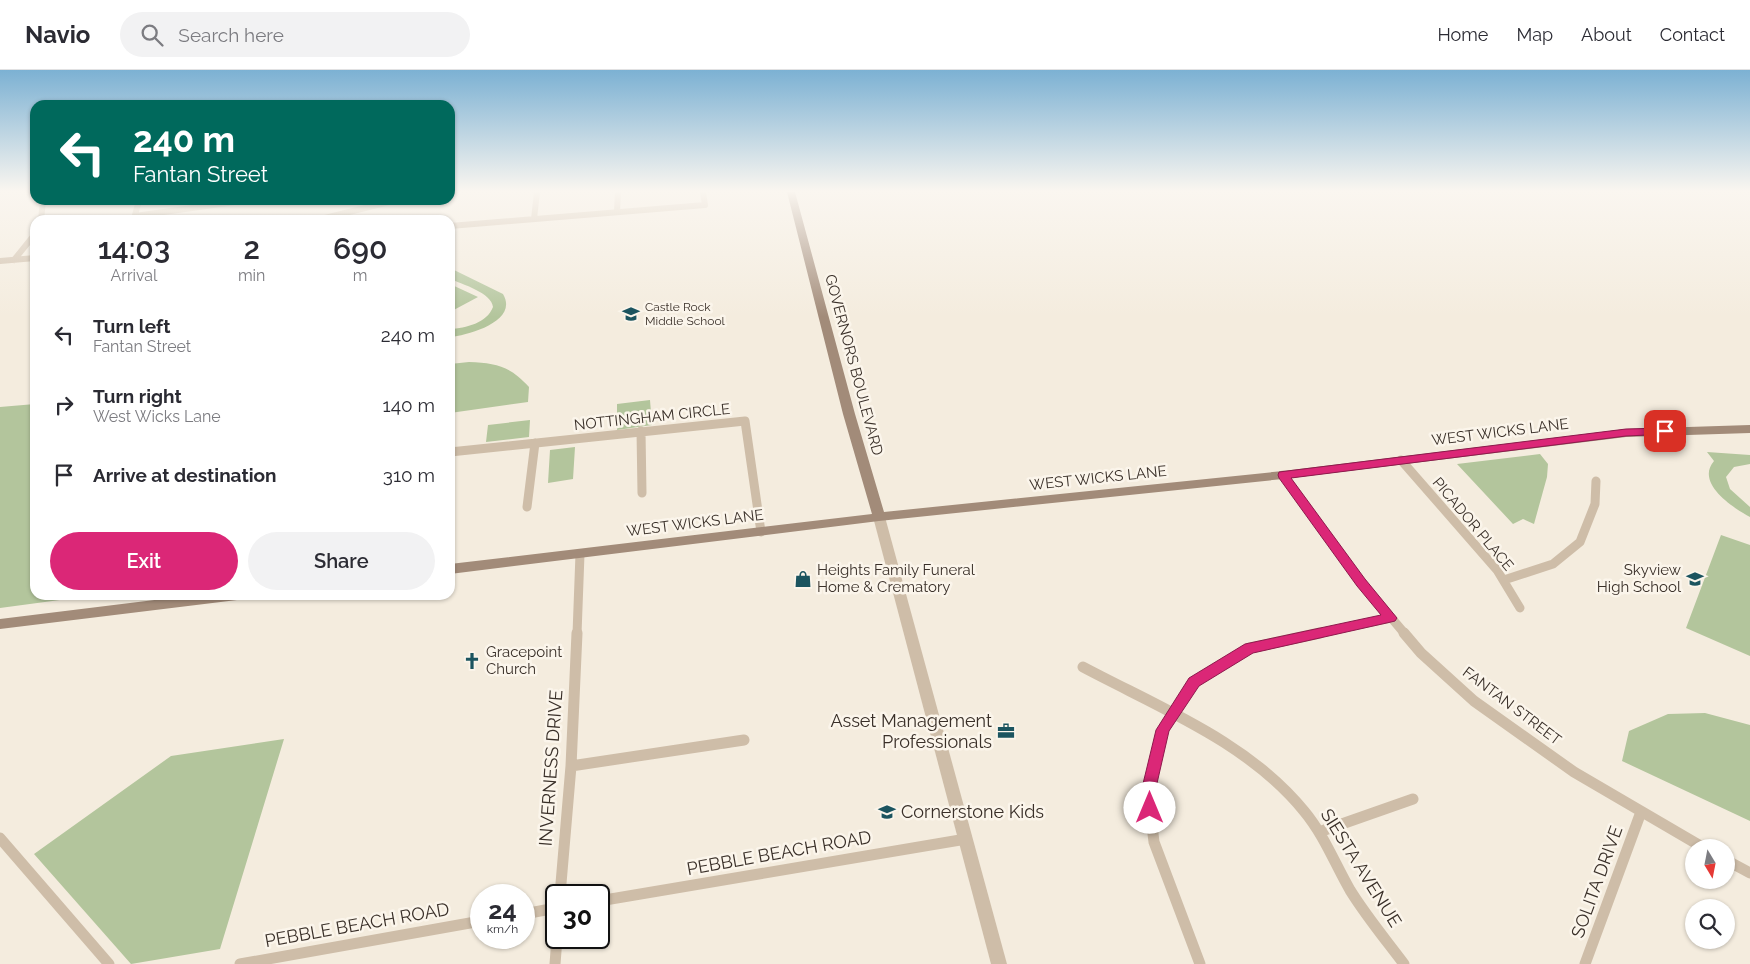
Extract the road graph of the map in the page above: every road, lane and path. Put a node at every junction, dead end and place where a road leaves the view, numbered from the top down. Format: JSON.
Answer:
{"nodes":[{"id":1,"x":802,"y":234,"type":"edge"},
{"id":2,"x":30,"y":240,"type":"edge"},
{"id":3,"x":30,"y":258,"type":"edge"},
{"id":4,"x":14,"y":260,"type":"junction"},
{"id":5,"x":0,"y":261,"type":"edge"},
{"id":6,"x":1750,"y":429,"type":"edge"},
{"id":7,"x":641,"y":431,"type":"junction"},
{"id":8,"x":535,"y":442,"type":"junction"},
{"id":9,"x":455,"y":451,"type":"edge"},
{"id":10,"x":1401,"y":460,"type":"junction"},
{"id":11,"x":1283,"y":475,"type":"junction"},
{"id":12,"x":1596,"y":480,"type":"dead end"},
{"id":13,"x":642,"y":493,"type":"dead end"},
{"id":14,"x":527,"y":507,"type":"dead end"},
{"id":15,"x":879,"y":517,"type":"junction"},
{"id":16,"x":760,"y":532,"type":"junction"},
{"id":17,"x":580,"y":554,"type":"junction"},
{"id":18,"x":455,"y":568,"type":"edge"},
{"id":19,"x":1504,"y":580,"type":"junction"},
{"id":20,"x":196,"y":600,"type":"edge"},
{"id":21,"x":1520,"y":608,"type":"dead end"},
{"id":22,"x":1391,"y":618,"type":"junction"},
{"id":23,"x":0,"y":624,"type":"edge"},
{"id":24,"x":1083,"y":667,"type":"dead end"},
{"id":25,"x":1172,"y":715,"type":"junction"},
{"id":26,"x":744,"y":740,"type":"dead end"},
{"id":27,"x":570,"y":766,"type":"junction"},
{"id":28,"x":1413,"y":799,"type":"dead end"},
{"id":29,"x":1641,"y":812,"type":"junction"},
{"id":30,"x":1319,"y":832,"type":"junction"},
{"id":31,"x":0,"y":838,"type":"edge"},
{"id":32,"x":966,"y":839,"type":"junction"},
{"id":33,"x":1688,"y":839,"type":"edge"},
{"id":34,"x":1735,"y":865,"type":"edge"},
{"id":35,"x":1750,"y":873,"type":"edge"},
{"id":36,"x":561,"y":884,"type":"edge"},
{"id":37,"x":610,"y":899,"type":"edge"},
{"id":38,"x":470,"y":923,"type":"edge"},
{"id":39,"x":556,"y":949,"type":"edge"},
{"id":40,"x":108,"y":964,"type":"edge"},
{"id":41,"x":240,"y":964,"type":"edge"},
{"id":42,"x":555,"y":964,"type":"edge"},
{"id":43,"x":999,"y":964,"type":"edge"},
{"id":44,"x":1200,"y":964,"type":"edge"},
{"id":45,"x":1404,"y":964,"type":"edge"},
{"id":46,"x":1586,"y":964,"type":"edge"}],
"edges":[{"from":1,"to":15,"type":"main road","name":"GOVERNORS BOULEVARD"},
{"from":2,"to":4,"type":"street"},
{"from":3,"to":4,"type":"street"},
{"from":4,"to":5,"type":"street"},
{"from":6,"to":10,"type":"main road","name":"WEST WICKS LANE"},
{"from":7,"to":8,"type":"street","name":"NOTTINGHAM CIRCLE"},
{"from":7,"to":13,"type":"street"},
{"from":7,"to":16,"type":"street","name":"NOTTINGHAM CIRCLE"},
{"from":8,"to":9,"type":"street","name":"NOTTINGHAM CIRCLE"},
{"from":8,"to":14,"type":"street"},
{"from":10,"to":11,"type":"main road","name":"WEST WICKS LANE"},
{"from":10,"to":19,"type":"street","name":"PICADOR PLACE"},
{"from":11,"to":15,"type":"main road","name":"WEST WICKS LANE"},
{"from":11,"to":22,"type":"street","name":"FANTAN STREET"},
{"from":12,"to":19,"type":"street"},
{"from":15,"to":16,"type":"main road","name":"WEST WICKS LANE"},
{"from":15,"to":32,"type":"street"},
{"from":16,"to":17,"type":"main road","name":"WEST WICKS LANE"},
{"from":17,"to":18,"type":"main road","name":"WEST WICKS LANE"},
{"from":17,"to":27,"type":"street","name":"INVERNESS DRIVE"},
{"from":19,"to":21,"type":"street","name":"PICADOR PLACE"},
{"from":20,"to":23,"type":"main road"},
{"from":22,"to":25,"type":"street"},
{"from":22,"to":29,"type":"street","name":"FANTAN STREET"},
{"from":24,"to":25,"type":"street","name":"SIESTA AVENUE"},
{"from":25,"to":30,"type":"street","name":"SIESTA AVENUE"},
{"from":25,"to":44,"type":"street"},
{"from":26,"to":27,"type":"street"},
{"from":27,"to":36,"type":"street","name":"INVERNESS DRIVE"},
{"from":28,"to":30,"type":"street"},
{"from":29,"to":33,"type":"street","name":"FANTAN STREET"},
{"from":29,"to":46,"type":"street","name":"SOLITA DRIVE"},
{"from":30,"to":45,"type":"street","name":"SIESTA AVENUE"},
{"from":31,"to":40,"type":"street"},
{"from":32,"to":37,"type":"street","name":"PEBBLE BEACH ROAD"},
{"from":32,"to":43,"type":"street"},
{"from":34,"to":35,"type":"street"},
{"from":38,"to":41,"type":"street","name":"PEBBLE BEACH ROAD"},
{"from":39,"to":42,"type":"street"}]}
